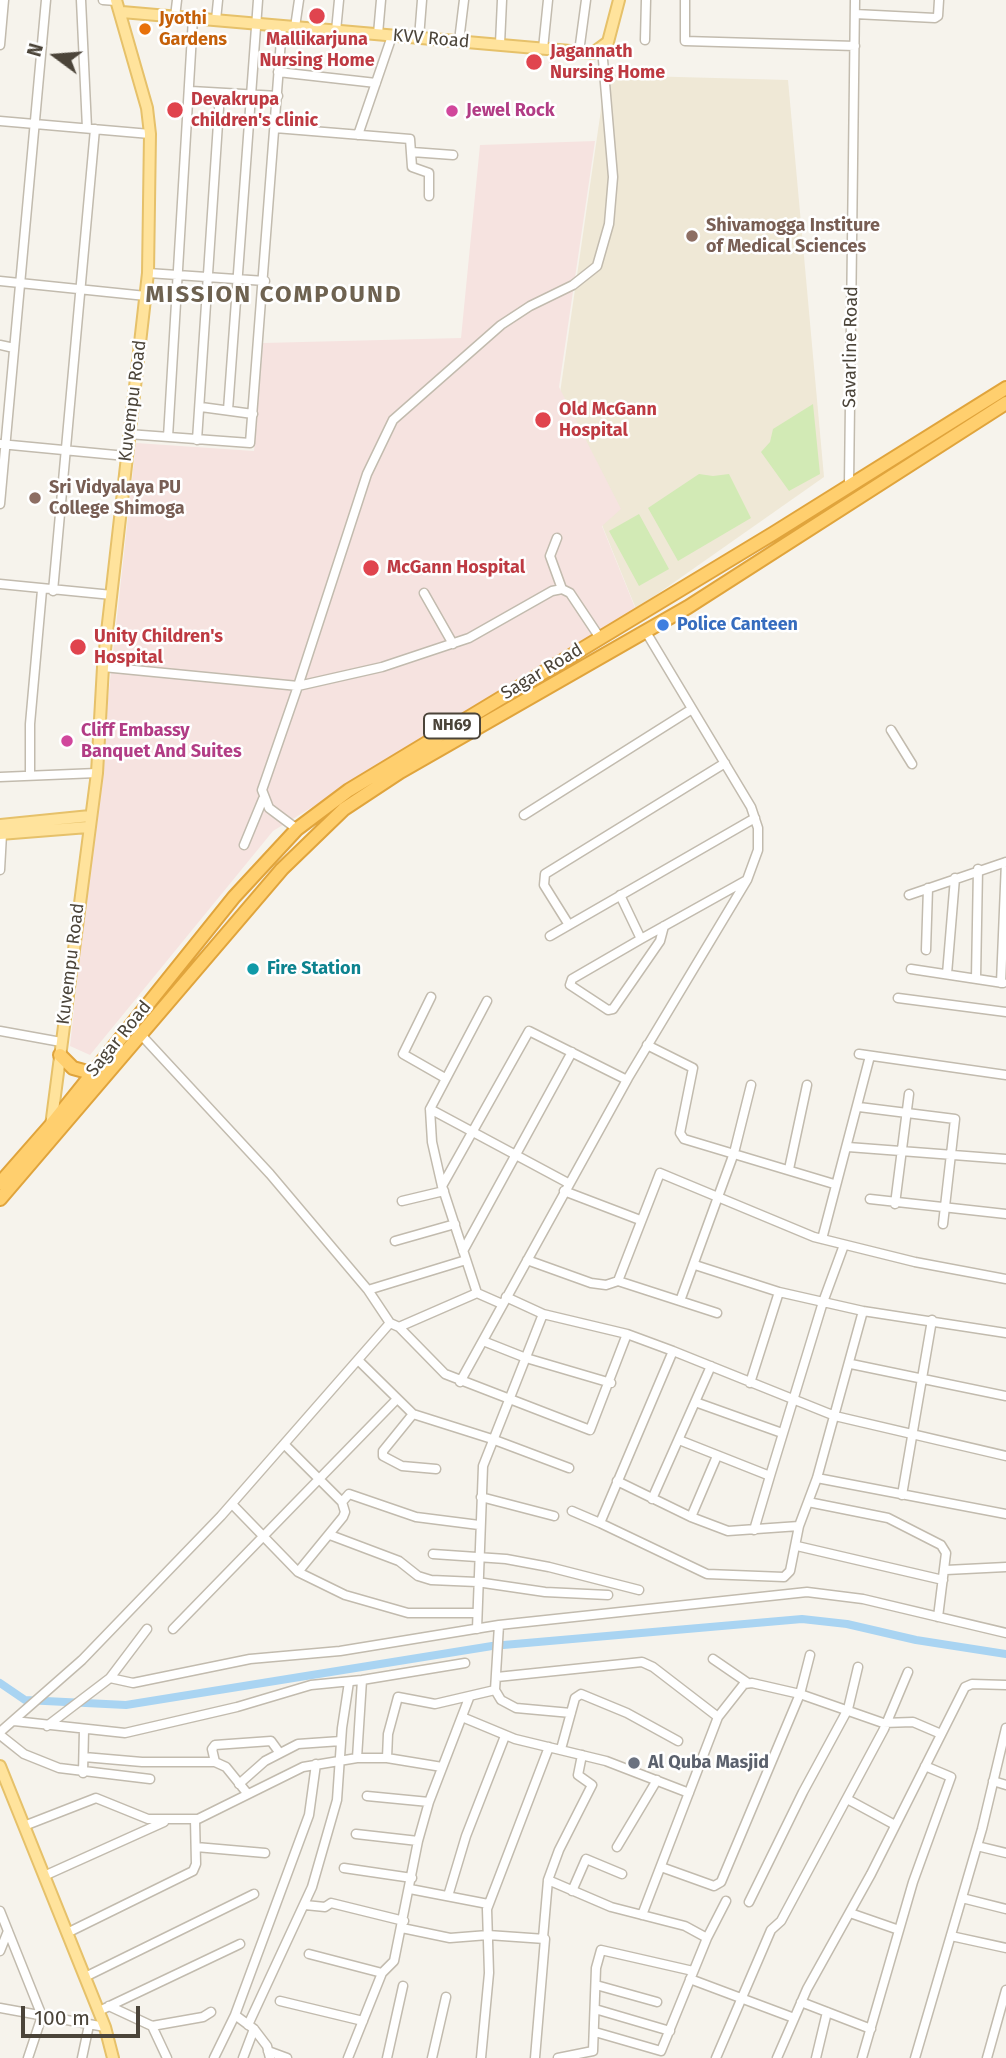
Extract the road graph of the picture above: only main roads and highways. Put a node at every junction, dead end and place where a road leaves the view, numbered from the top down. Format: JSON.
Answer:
{"nodes":[{"id":1,"x":116,"y":0,"type":"edge"},
{"id":2,"x":620,"y":0,"type":"edge"},
{"id":3,"x":122,"y":12,"type":"junction"},
{"id":4,"x":1006,"y":388,"type":"edge"},
{"id":5,"x":1005,"y":406,"type":"edge"},
{"id":6,"x":89,"y":821,"type":"junction"},
{"id":7,"x":1,"y":831,"type":"edge"},
{"id":8,"x":135,"y":1029,"type":"junction"},
{"id":9,"x":60,"y":1049,"type":"junction"},
{"id":10,"x":91,"y":1073,"type":"junction"},
{"id":11,"x":51,"y":1125,"type":"junction"},
{"id":12,"x":51,"y":1139,"type":"junction"},
{"id":13,"x":0,"y":1183,"type":"edge"},
{"id":14,"x":0,"y":1199,"type":"edge"},
{"id":15,"x":0,"y":1766,"type":"edge"},
{"id":16,"x":113,"y":2058,"type":"edge"}],
"edges":[{"from":1,"to":3,"type":"main road","name":"Kuvempu Road"},
{"from":2,"to":3,"type":"main road","name":"KVV Road"},
{"from":3,"to":6,"type":"main road","name":"Kuvempu Road"},
{"from":4,"to":8,"type":"highway","name":"Sagar Road","number":"NH69"},
{"from":5,"to":8,"type":"highway","name":"Sagar Road","number":"NH69"},
{"from":6,"to":7,"type":"main road"},
{"from":6,"to":9,"type":"main road","name":"Kuvempu Road"},
{"from":8,"to":10,"type":"highway","name":"Sagar Road","number":"NH69"},
{"from":8,"to":12,"type":"highway","name":"Sagar Road","number":"NH69"},
{"from":9,"to":10,"type":"highway"},
{"from":9,"to":11,"type":"main road","name":"Kuvempu Road"},
{"from":10,"to":11,"type":"highway","name":"Sagar Road","number":"NH69"},
{"from":11,"to":12,"type":"main road","name":"Kuvempu Road"},
{"from":11,"to":13,"type":"highway","name":"Sagar Road","number":"NH69"},
{"from":12,"to":14,"type":"highway","name":"Sagar Road","number":"NH69"},
{"from":15,"to":16,"type":"main road"}]}
